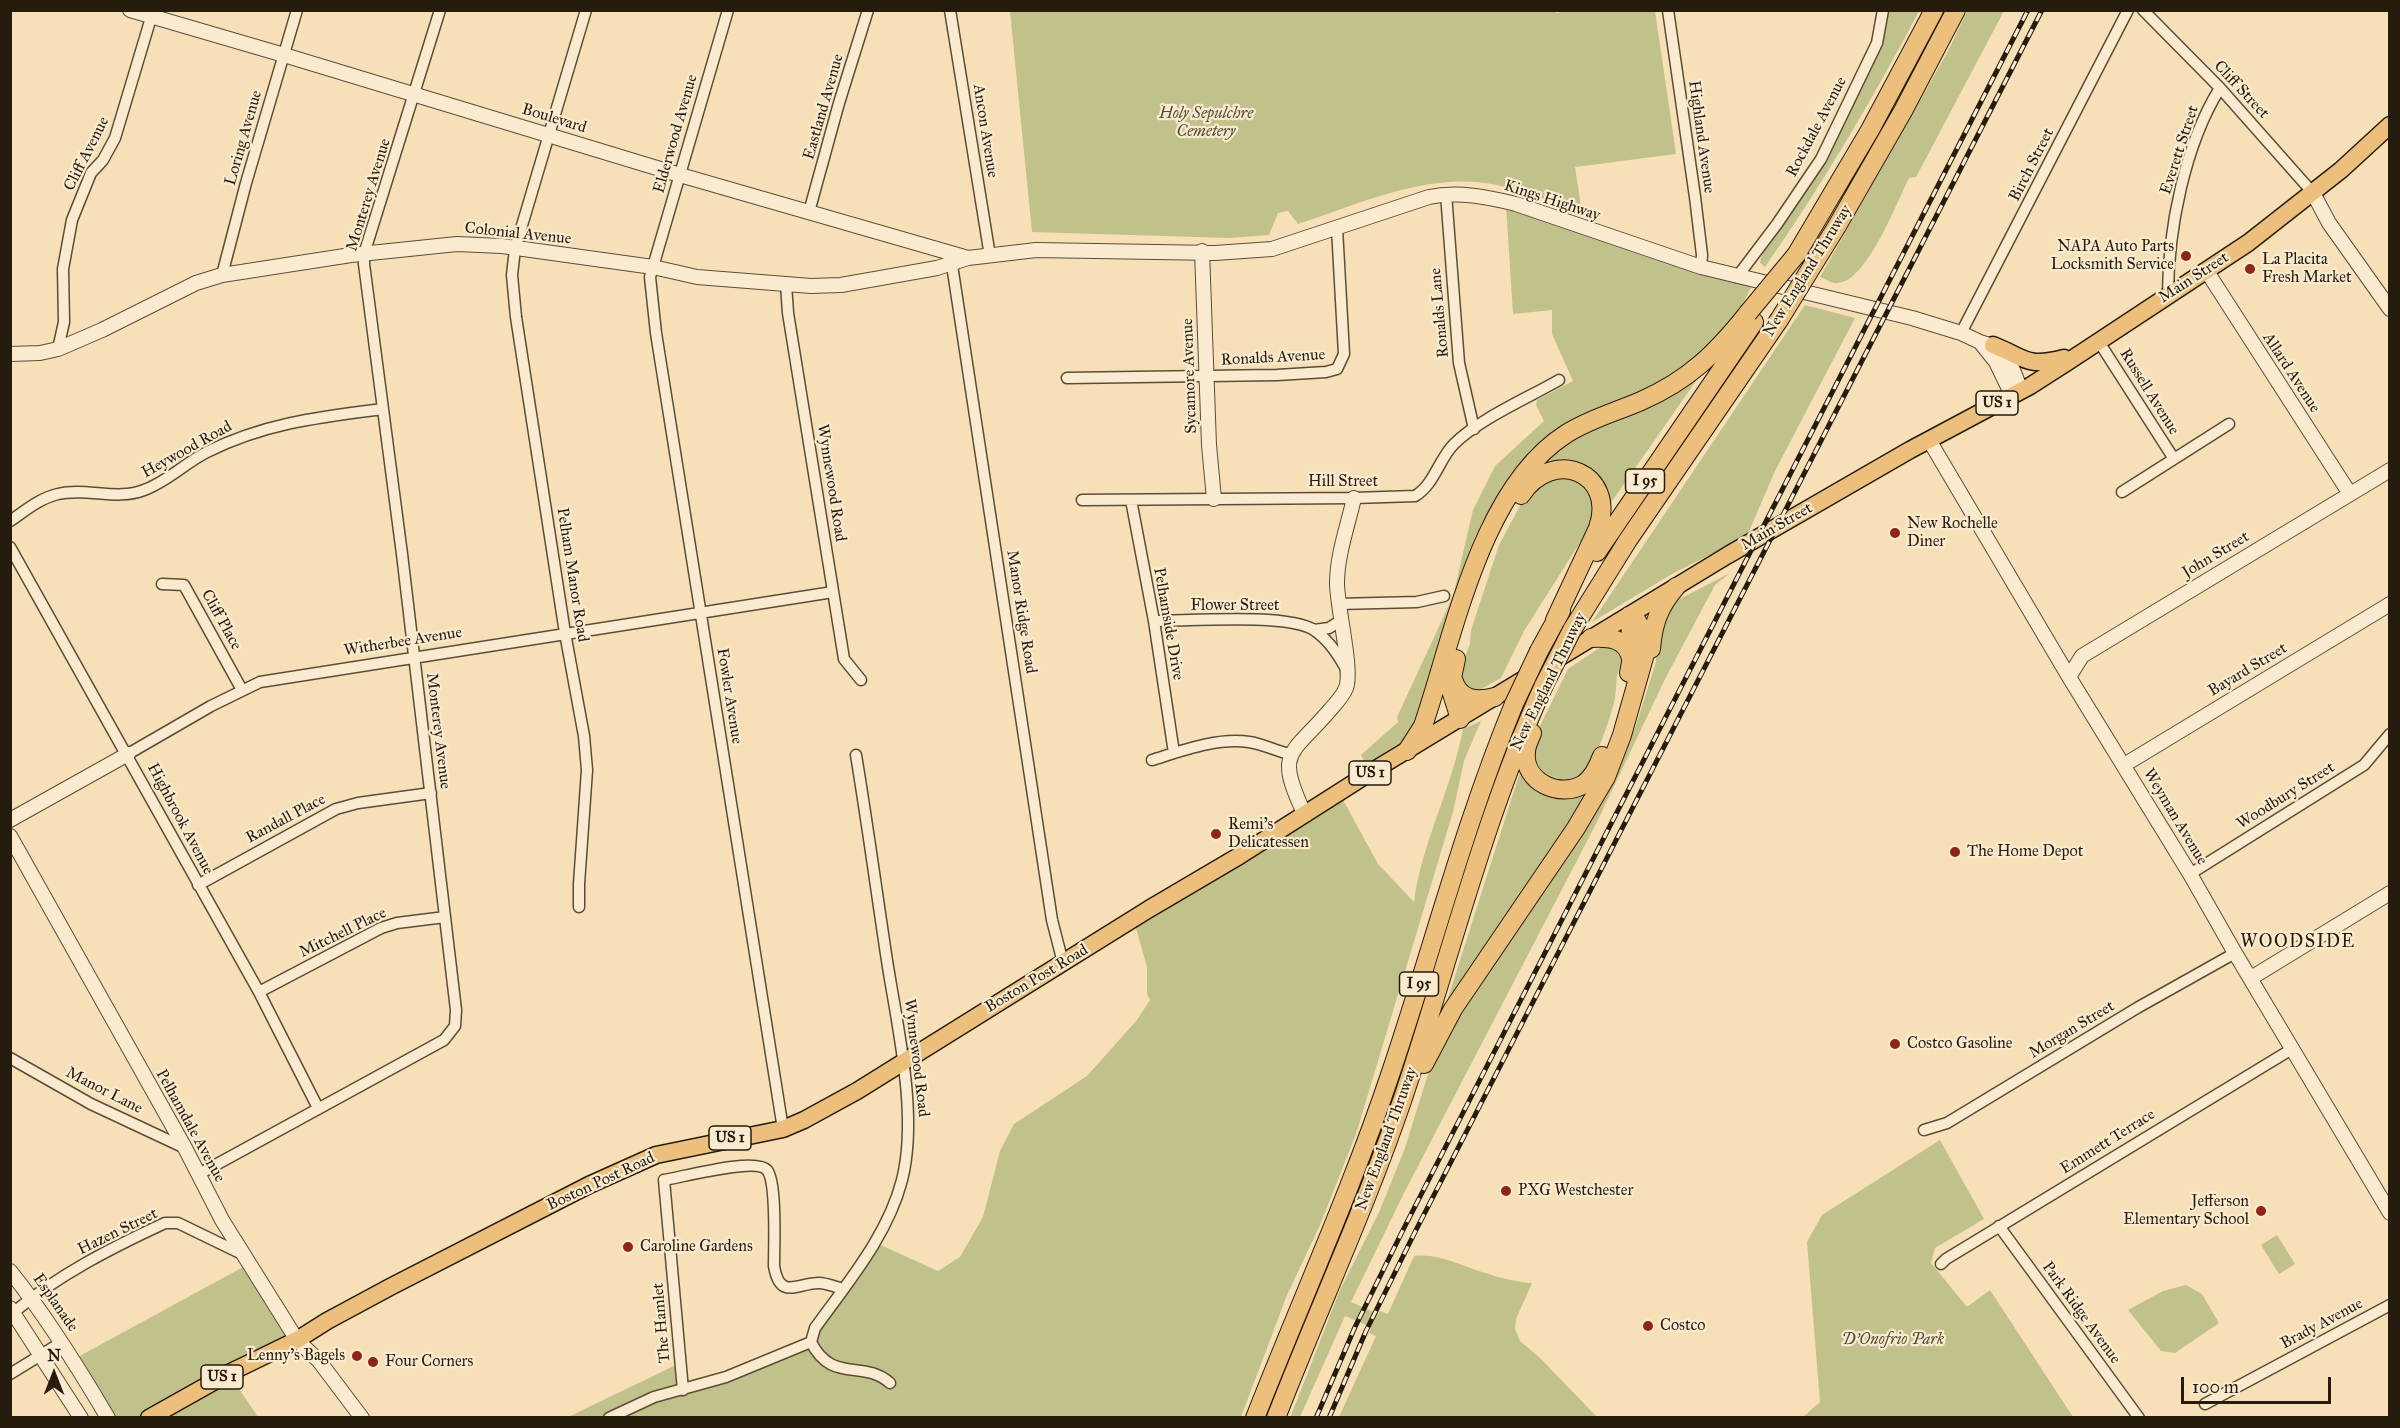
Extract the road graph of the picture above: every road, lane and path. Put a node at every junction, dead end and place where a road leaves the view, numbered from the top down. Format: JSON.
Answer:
{"nodes":[{"id":1,"x":130,"y":10,"type":"edge"},
{"id":2,"x":297,"y":10,"type":"edge"},
{"id":3,"x":440,"y":10,"type":"edge"},
{"id":4,"x":586,"y":10,"type":"edge"},
{"id":5,"x":728,"y":10,"type":"edge"},
{"id":6,"x":868,"y":10,"type":"edge"},
{"id":7,"x":950,"y":10,"type":"edge"},
{"id":8,"x":1668,"y":10,"type":"edge"},
{"id":9,"x":1882,"y":10,"type":"edge"},
{"id":10,"x":1934,"y":10,"type":"edge"},
{"id":11,"x":1956,"y":10,"type":"edge"},
{"id":12,"x":2128,"y":10,"type":"edge"},
{"id":13,"x":2143,"y":10,"type":"edge"},
{"id":14,"x":152,"y":14,"type":"edge"},
{"id":15,"x":284,"y":55,"type":"junction"},
{"id":16,"x":2220,"y":88,"type":"junction"},
{"id":17,"x":415,"y":96,"type":"junction"},
{"id":18,"x":2390,"y":125,"type":"edge"},
{"id":19,"x":549,"y":135,"type":"junction"},
{"id":20,"x":680,"y":175,"type":"junction"},
{"id":21,"x":2313,"y":193,"type":"junction"},
{"id":22,"x":1446,"y":194,"type":"junction"},
{"id":23,"x":809,"y":212,"type":"junction"},
{"id":24,"x":1337,"y":228,"type":"junction"},
{"id":25,"x":515,"y":249,"type":"junction"},
{"id":26,"x":1036,"y":250,"type":"joint"},
{"id":27,"x":1202,"y":251,"type":"junction"},
{"id":28,"x":364,"y":254,"type":"junction"},
{"id":29,"x":990,"y":256,"type":"junction"},
{"id":30,"x":968,"y":258,"type":"junction"},
{"id":31,"x":952,"y":265,"type":"junction"},
{"id":32,"x":653,"y":267,"type":"junction"},
{"id":33,"x":1701,"y":267,"type":"junction"},
{"id":34,"x":2206,"y":270,"type":"junction"},
{"id":35,"x":222,"y":275,"type":"junction"},
{"id":36,"x":1737,"y":277,"type":"junction"},
{"id":37,"x":786,"y":284,"type":"junction"},
{"id":38,"x":2168,"y":295,"type":"junction"},
{"id":39,"x":2390,"y":309,"type":"edge"},
{"id":40,"x":1753,"y":314,"type":"junction"},
{"id":41,"x":1961,"y":333,"type":"junction"},
{"id":42,"x":2099,"y":342,"type":"junction"},
{"id":43,"x":1986,"y":344,"type":"junction"},
{"id":44,"x":58,"y":349,"type":"junction"},
{"id":45,"x":2082,"y":353,"type":"junction"},
{"id":46,"x":10,"y":354,"type":"edge"},
{"id":47,"x":1206,"y":377,"type":"junction"},
{"id":48,"x":1067,"y":378,"type":"dead end"},
{"id":49,"x":1559,"y":380,"type":"dead end"},
{"id":50,"x":2014,"y":393,"type":"junction"},
{"id":51,"x":384,"y":409,"type":"junction"},
{"id":52,"x":2229,"y":424,"type":"dead end"},
{"id":53,"x":1474,"y":429,"type":"junction"},
{"id":54,"x":1929,"y":440,"type":"junction"},
{"id":55,"x":2174,"y":459,"type":"junction"},
{"id":56,"x":2390,"y":470,"type":"edge"},
{"id":57,"x":2122,"y":492,"type":"dead end"},
{"id":58,"x":2350,"y":494,"type":"junction"},
{"id":59,"x":1354,"y":498,"type":"junction"},
{"id":60,"x":1214,"y":499,"type":"junction"},
{"id":61,"x":1082,"y":500,"type":"dead end"},
{"id":62,"x":1131,"y":500,"type":"junction"},
{"id":63,"x":10,"y":521,"type":"edge"},
{"id":64,"x":10,"y":547,"type":"edge"},
{"id":65,"x":162,"y":584,"type":"dead end"},
{"id":66,"x":1676,"y":587,"type":"junction"},
{"id":67,"x":833,"y":592,"type":"junction"},
{"id":68,"x":1444,"y":596,"type":"dead end"},
{"id":69,"x":1338,"y":604,"type":"junction"},
{"id":70,"x":2390,"y":604,"type":"edge"},
{"id":71,"x":701,"y":614,"type":"junction"},
{"id":72,"x":1629,"y":616,"type":"junction"},
{"id":73,"x":1555,"y":620,"type":"junction"},
{"id":74,"x":1154,"y":621,"type":"junction"},
{"id":75,"x":1340,"y":621,"type":"junction"},
{"id":76,"x":1314,"y":630,"type":"junction"},
{"id":77,"x":565,"y":633,"type":"junction"},
{"id":78,"x":1591,"y":638,"type":"junction"},
{"id":79,"x":413,"y":657,"type":"junction"},
{"id":80,"x":1631,"y":667,"type":"junction"},
{"id":81,"x":1446,"y":671,"type":"junction"},
{"id":82,"x":1348,"y":672,"type":"junction"},
{"id":83,"x":2069,"y":677,"type":"junction"},
{"id":84,"x":861,"y":680,"type":"dead end"},
{"id":85,"x":1542,"y":689,"type":"junction"},
{"id":86,"x":242,"y":690,"type":"junction"},
{"id":87,"x":1495,"y":697,"type":"junction"},
{"id":88,"x":1629,"y":713,"type":"junction"},
{"id":89,"x":1455,"y":721,"type":"junction"},
{"id":90,"x":2390,"y":734,"type":"edge"},
{"id":91,"x":1407,"y":750,"type":"junction"},
{"id":92,"x":1174,"y":753,"type":"junction"},
{"id":93,"x":128,"y":754,"type":"junction"},
{"id":94,"x":1290,"y":754,"type":"junction"},
{"id":95,"x":856,"y":755,"type":"dead end"},
{"id":96,"x":1152,"y":760,"type":"dead end"},
{"id":97,"x":2124,"y":765,"type":"junction"},
{"id":98,"x":431,"y":793,"type":"junction"},
{"id":99,"x":1305,"y":814,"type":"junction"},
{"id":100,"x":10,"y":820,"type":"edge"},
{"id":101,"x":10,"y":836,"type":"edge"},
{"id":102,"x":2190,"y":874,"type":"junction"},
{"id":103,"x":198,"y":885,"type":"junction"},
{"id":104,"x":2390,"y":892,"type":"edge"},
{"id":105,"x":579,"y":907,"type":"dead end"},
{"id":106,"x":1149,"y":909,"type":"joint"},
{"id":107,"x":444,"y":917,"type":"junction"},
{"id":108,"x":2235,"y":954,"type":"junction"},
{"id":109,"x":1066,"y":961,"type":"junction"},
{"id":110,"x":2251,"y":978,"type":"junction"},
{"id":111,"x":259,"y":992,"type":"junction"},
{"id":112,"x":2292,"y":1049,"type":"junction"},
{"id":113,"x":10,"y":1058,"type":"edge"},
{"id":114,"x":904,"y":1061,"type":"junction"},
{"id":115,"x":318,"y":1108,"type":"junction"},
{"id":116,"x":783,"y":1129,"type":"junction"},
{"id":117,"x":1924,"y":1130,"type":"dead end"},
{"id":118,"x":185,"y":1148,"type":"junction"},
{"id":119,"x":199,"y":1174,"type":"junction"},
{"id":120,"x":1363,"y":1207,"type":"junction"},
{"id":121,"x":2390,"y":1213,"type":"edge"},
{"id":122,"x":1999,"y":1226,"type":"junction"},
{"id":123,"x":242,"y":1254,"type":"junction"},
{"id":124,"x":1941,"y":1264,"type":"dead end"},
{"id":125,"x":10,"y":1271,"type":"edge"},
{"id":126,"x":843,"y":1289,"type":"junction"},
{"id":127,"x":32,"y":1297,"type":"junction"},
{"id":128,"x":2390,"y":1305,"type":"edge"},
{"id":129,"x":12,"y":1310,"type":"edge"},
{"id":130,"x":297,"y":1340,"type":"junction"},
{"id":131,"x":62,"y":1342,"type":"junction"},
{"id":132,"x":811,"y":1342,"type":"junction"},
{"id":133,"x":41,"y":1353,"type":"junction"},
{"id":134,"x":10,"y":1365,"type":"edge"},
{"id":135,"x":10,"y":1374,"type":"edge"},
{"id":136,"x":890,"y":1383,"type":"dead end"},
{"id":137,"x":683,"y":1390,"type":"junction"},
{"id":138,"x":2205,"y":1404,"type":"dead end"},
{"id":139,"x":81,"y":1418,"type":"edge"},
{"id":140,"x":108,"y":1418,"type":"edge"},
{"id":141,"x":149,"y":1418,"type":"edge"},
{"id":142,"x":362,"y":1418,"type":"edge"},
{"id":143,"x":609,"y":1418,"type":"edge"},
{"id":144,"x":1256,"y":1418,"type":"edge"},
{"id":145,"x":1276,"y":1418,"type":"edge"},
{"id":146,"x":2139,"y":1418,"type":"edge"}],
"edges":[{"from":1,"to":14,"type":"street","name":"Boulevard"},
{"from":2,"to":15,"type":"street","name":"Loring Avenue"},
{"from":3,"to":17,"type":"street","name":"Monterey Avenue"},
{"from":4,"to":19,"type":"street","name":"Pelham Manor Road"},
{"from":5,"to":20,"type":"street","name":"Elderwood Avenue"},
{"from":6,"to":23,"type":"street","name":"Eastland Avenue"},
{"from":7,"to":29,"type":"street","name":"Ancon Avenue"},
{"from":8,"to":33,"type":"street","name":"Highland Avenue"},
{"from":9,"to":36,"type":"street","name":"Rockdale Avenue"},
{"from":10,"to":40,"type":"highway","name":"New England Thruway","bridge":true},
{"from":11,"to":85,"type":"highway","name":"New England Thruway","number":"I 95","bridge":true},
{"from":12,"to":41,"type":"street","name":"Birch Street"},
{"from":13,"to":16,"type":"street","name":"Cliff Street"},
{"from":14,"to":15,"type":"street","name":"Boulevard"},
{"from":14,"to":44,"type":"street","name":"Cliff Avenue"},
{"from":15,"to":17,"type":"street","name":"Boulevard"},
{"from":15,"to":35,"type":"street","name":"Loring Avenue"},
{"from":16,"to":21,"type":"street","name":"Cliff Street"},
{"from":16,"to":38,"type":"street","name":"Everett Street"},
{"from":17,"to":19,"type":"street","name":"Boulevard"},
{"from":17,"to":28,"type":"street","name":"Monterey Avenue"},
{"from":18,"to":21,"type":"main road","name":"Main Street","number":"US 1"},
{"from":19,"to":20,"type":"street","name":"Boulevard"},
{"from":19,"to":25,"type":"street","name":"Pelham Manor Road"},
{"from":20,"to":23,"type":"street","name":"Boulevard"},
{"from":20,"to":32,"type":"street","name":"Elderwood Avenue"},
{"from":21,"to":34,"type":"main road","name":"Main Street","number":"US 1"},
{"from":21,"to":39,"type":"street"},
{"from":22,"to":24,"type":"street","name":"Kings Highway"},
{"from":22,"to":33,"type":"street","name":"Kings Highway"},
{"from":22,"to":53,"type":"street","name":"Ronalds Lane"},
{"from":23,"to":30,"type":"street","name":"Boulevard"},
{"from":24,"to":27,"type":"street","name":"Kings Highway"},
{"from":24,"to":47,"type":"street","name":"Ronalds Avenue"},
{"from":25,"to":28,"type":"street","name":"Colonial Avenue"},
{"from":25,"to":32,"type":"street","name":"Colonial Avenue"},
{"from":25,"to":77,"type":"street","name":"Pelham Manor Road"},
{"from":26,"to":27,"type":"street","name":"Kings Highway"},
{"from":26,"to":29,"type":"street","name":"Colonial Avenue"},
{"from":27,"to":47,"type":"street","name":"Sycamore Avenue"},
{"from":28,"to":35,"type":"street","name":"Colonial Avenue"},
{"from":28,"to":51,"type":"street","name":"Monterey Avenue"},
{"from":29,"to":30,"type":"street","name":"Colonial Avenue"},
{"from":30,"to":31,"type":"street","name":"Colonial Avenue"},
{"from":31,"to":37,"type":"street","name":"Colonial Avenue"},
{"from":31,"to":109,"type":"street","name":"Manor Ridge Road"},
{"from":32,"to":37,"type":"street","name":"Colonial Avenue"},
{"from":32,"to":71,"type":"street","name":"Fowler Avenue"},
{"from":33,"to":36,"type":"street","name":"Kings Highway"},
{"from":34,"to":38,"type":"main road","name":"Main Street","number":"US 1"},
{"from":34,"to":58,"type":"street","name":"Allard Avenue"},
{"from":35,"to":44,"type":"street","name":"Colonial Avenue"},
{"from":36,"to":41,"type":"street","name":"Kings Highway"},
{"from":37,"to":67,"type":"street","name":"Wynnewood Road"},
{"from":38,"to":42,"type":"main road","name":"Main Street","number":"US 1"},
{"from":40,"to":73,"type":"highway","name":"New England Thruway","number":"I 95"},
{"from":40,"to":81,"type":"highway"},
{"from":41,"to":43,"type":"street","name":"Kings Highway"},
{"from":42,"to":45,"type":"main road","name":"Main Street","number":"US 1"},
{"from":42,"to":55,"type":"street","name":"Russell Avenue"},
{"from":43,"to":45,"type":"main road"},
{"from":43,"to":50,"type":"street","name":"Kings Highway"},
{"from":44,"to":46,"type":"street","name":"Colonial Avenue"},
{"from":45,"to":50,"type":"main road","name":"Main Street","number":"US 1"},
{"from":47,"to":48,"type":"street","name":"Ronalds Avenue"},
{"from":47,"to":60,"type":"street","name":"Sycamore Avenue"},
{"from":49,"to":53,"type":"street","name":"Hill Street"},
{"from":50,"to":54,"type":"main road","name":"Main Street","number":"US 1"},
{"from":51,"to":63,"type":"street","name":"Heywood Road"},
{"from":51,"to":79,"type":"street","name":"Monterey Avenue"},
{"from":52,"to":55,"type":"street"},
{"from":53,"to":59,"type":"street","name":"Hill Street"},
{"from":54,"to":66,"type":"main road","name":"Main Street","number":"US 1"},
{"from":54,"to":83,"type":"street","name":"Weyman Avenue"},
{"from":55,"to":57,"type":"street"},
{"from":56,"to":58,"type":"street","name":"John Street"},
{"from":58,"to":83,"type":"street","name":"John Street"},
{"from":59,"to":60,"type":"street","name":"Hill Street"},
{"from":59,"to":69,"type":"street"},
{"from":60,"to":62,"type":"street","name":"Hill Street"},
{"from":61,"to":62,"type":"street","name":"Hill Street"},
{"from":62,"to":74,"type":"street","name":"Pelhamside Drive"},
{"from":64,"to":93,"type":"street","name":"Highbrook Avenue"},
{"from":65,"to":86,"type":"street","name":"Cliff Place"},
{"from":66,"to":72,"type":"main road","name":"Main Street","number":"US 1"},
{"from":66,"to":88,"type":"highway"},
{"from":67,"to":71,"type":"street","name":"Witherbee Avenue"},
{"from":67,"to":84,"type":"street","name":"Wynnewood Road"},
{"from":68,"to":69,"type":"street"},
{"from":69,"to":75,"type":"street"},
{"from":70,"to":97,"type":"street","name":"Bayard Street"},
{"from":71,"to":77,"type":"street","name":"Witherbee Avenue"},
{"from":71,"to":116,"type":"street","name":"Fowler Avenue"},
{"from":72,"to":78,"type":"main road","name":"Main Street","number":"US 1"},
{"from":72,"to":80,"type":"highway"},
{"from":72,"to":88,"type":"highway"},
{"from":73,"to":81,"type":"highway"},
{"from":73,"to":144,"type":"highway","name":"New England Thruway","number":"I 95","bridge":true},
{"from":74,"to":76,"type":"street","name":"Flower Street"},
{"from":74,"to":92,"type":"street","name":"Pelhamside Drive"},
{"from":75,"to":76,"type":"street"},
{"from":75,"to":82,"type":"street"},
{"from":76,"to":82,"type":"street","name":"Flower Street"},
{"from":77,"to":79,"type":"street","name":"Witherbee Avenue"},
{"from":77,"to":105,"type":"street","name":"Pelham Manor Road"},
{"from":78,"to":80,"type":"highway"},
{"from":78,"to":87,"type":"main road","name":"Main Street","number":"US 1"},
{"from":79,"to":86,"type":"street","name":"Witherbee Avenue"},
{"from":79,"to":98,"type":"street","name":"Monterey Avenue"},
{"from":80,"to":85,"type":"highway"},
{"from":81,"to":87,"type":"highway"},
{"from":81,"to":89,"type":"highway"},
{"from":81,"to":91,"type":"highway"},
{"from":82,"to":94,"type":"street"},
{"from":83,"to":97,"type":"street","name":"Weyman Avenue"},
{"from":85,"to":120,"type":"highway","name":"New England Thruway","number":"I 95"},
{"from":86,"to":93,"type":"street","name":"Witherbee Avenue"},
{"from":87,"to":89,"type":"main road","name":"Main Street","number":"US 1"},
{"from":88,"to":120,"type":"highway"},
{"from":89,"to":91,"type":"main road","name":"Main Street","number":"US 1"},
{"from":90,"to":102,"type":"street","name":"Woodbury Street"},
{"from":91,"to":99,"type":"main road","name":"Main Street","number":"US 1"},
{"from":92,"to":94,"type":"street"},
{"from":92,"to":96,"type":"street"},
{"from":93,"to":100,"type":"street","name":"Witherbee Avenue"},
{"from":93,"to":103,"type":"street","name":"Highbrook Avenue"},
{"from":94,"to":99,"type":"street"},
{"from":95,"to":114,"type":"street","name":"Wynnewood Road"},
{"from":97,"to":102,"type":"street","name":"Weyman Avenue"},
{"from":98,"to":103,"type":"street","name":"Randall Place"},
{"from":98,"to":107,"type":"street","name":"Monterey Avenue"},
{"from":99,"to":106,"type":"main road","name":"Main Street","number":"US 1"},
{"from":101,"to":118,"type":"street","name":"Pelhamdale Avenue"},
{"from":102,"to":108,"type":"street","name":"Weyman Avenue"},
{"from":103,"to":111,"type":"street","name":"Highbrook Avenue"},
{"from":104,"to":110,"type":"street"},
{"from":106,"to":109,"type":"main road","name":"Boston Post Road","number":"US 1"},
{"from":107,"to":111,"type":"street","name":"Mitchell Place"},
{"from":107,"to":115,"type":"street","name":"Monterey Avenue"},
{"from":108,"to":110,"type":"street","name":"Weyman Avenue"},
{"from":108,"to":117,"type":"street","name":"Morgan Street"},
{"from":109,"to":114,"type":"main road","name":"Boston Post Road","number":"US 1"},
{"from":110,"to":112,"type":"street","name":"Weyman Avenue"},
{"from":111,"to":115,"type":"street","name":"Highbrook Avenue"},
{"from":112,"to":121,"type":"street","name":"Weyman Avenue"},
{"from":112,"to":122,"type":"street","name":"Emmett Terrace"},
{"from":113,"to":118,"type":"street","name":"Manor Lane"},
{"from":114,"to":116,"type":"main road","name":"Boston Post Road","number":"US 1"},
{"from":114,"to":126,"type":"street","name":"Wynnewood Road"},
{"from":115,"to":119,"type":"street","name":"Monterey Avenue"},
{"from":116,"to":130,"type":"main road","name":"Boston Post Road","number":"US 1"},
{"from":118,"to":119,"type":"street","name":"Pelhamdale Avenue"},
{"from":119,"to":123,"type":"street","name":"Pelhamdale Avenue"},
{"from":120,"to":145,"type":"highway","name":"New England Thruway","number":"I 95"},
{"from":122,"to":124,"type":"street","name":"Emmett Terrace"},
{"from":122,"to":146,"type":"street","name":"Park Ridge Avenue"},
{"from":123,"to":127,"type":"street","name":"Hazen Street"},
{"from":123,"to":130,"type":"street","name":"Pelhamdale Avenue"},
{"from":125,"to":127,"type":"street","name":"Esplanade"},
{"from":126,"to":132,"type":"street","name":"Wynnewood Road"},
{"from":126,"to":137,"type":"street","name":"The Hamlet"},
{"from":127,"to":129,"type":"street","name":"Hazen Street"},
{"from":127,"to":131,"type":"street","name":"Esplanade"},
{"from":128,"to":138,"type":"street","name":"Brady Avenue"},
{"from":129,"to":133,"type":"street"},
{"from":130,"to":141,"type":"main road","name":"Boston Post Road","number":"US 1"},
{"from":130,"to":142,"type":"street","name":"Pelhamdale Avenue"},
{"from":131,"to":133,"type":"street"},
{"from":131,"to":140,"type":"street","name":"Esplanade"},
{"from":132,"to":136,"type":"street"},
{"from":132,"to":137,"type":"street"},
{"from":133,"to":134,"type":"street"},
{"from":133,"to":135,"type":"street"},
{"from":133,"to":139,"type":"street"},
{"from":137,"to":143,"type":"street"}]}
